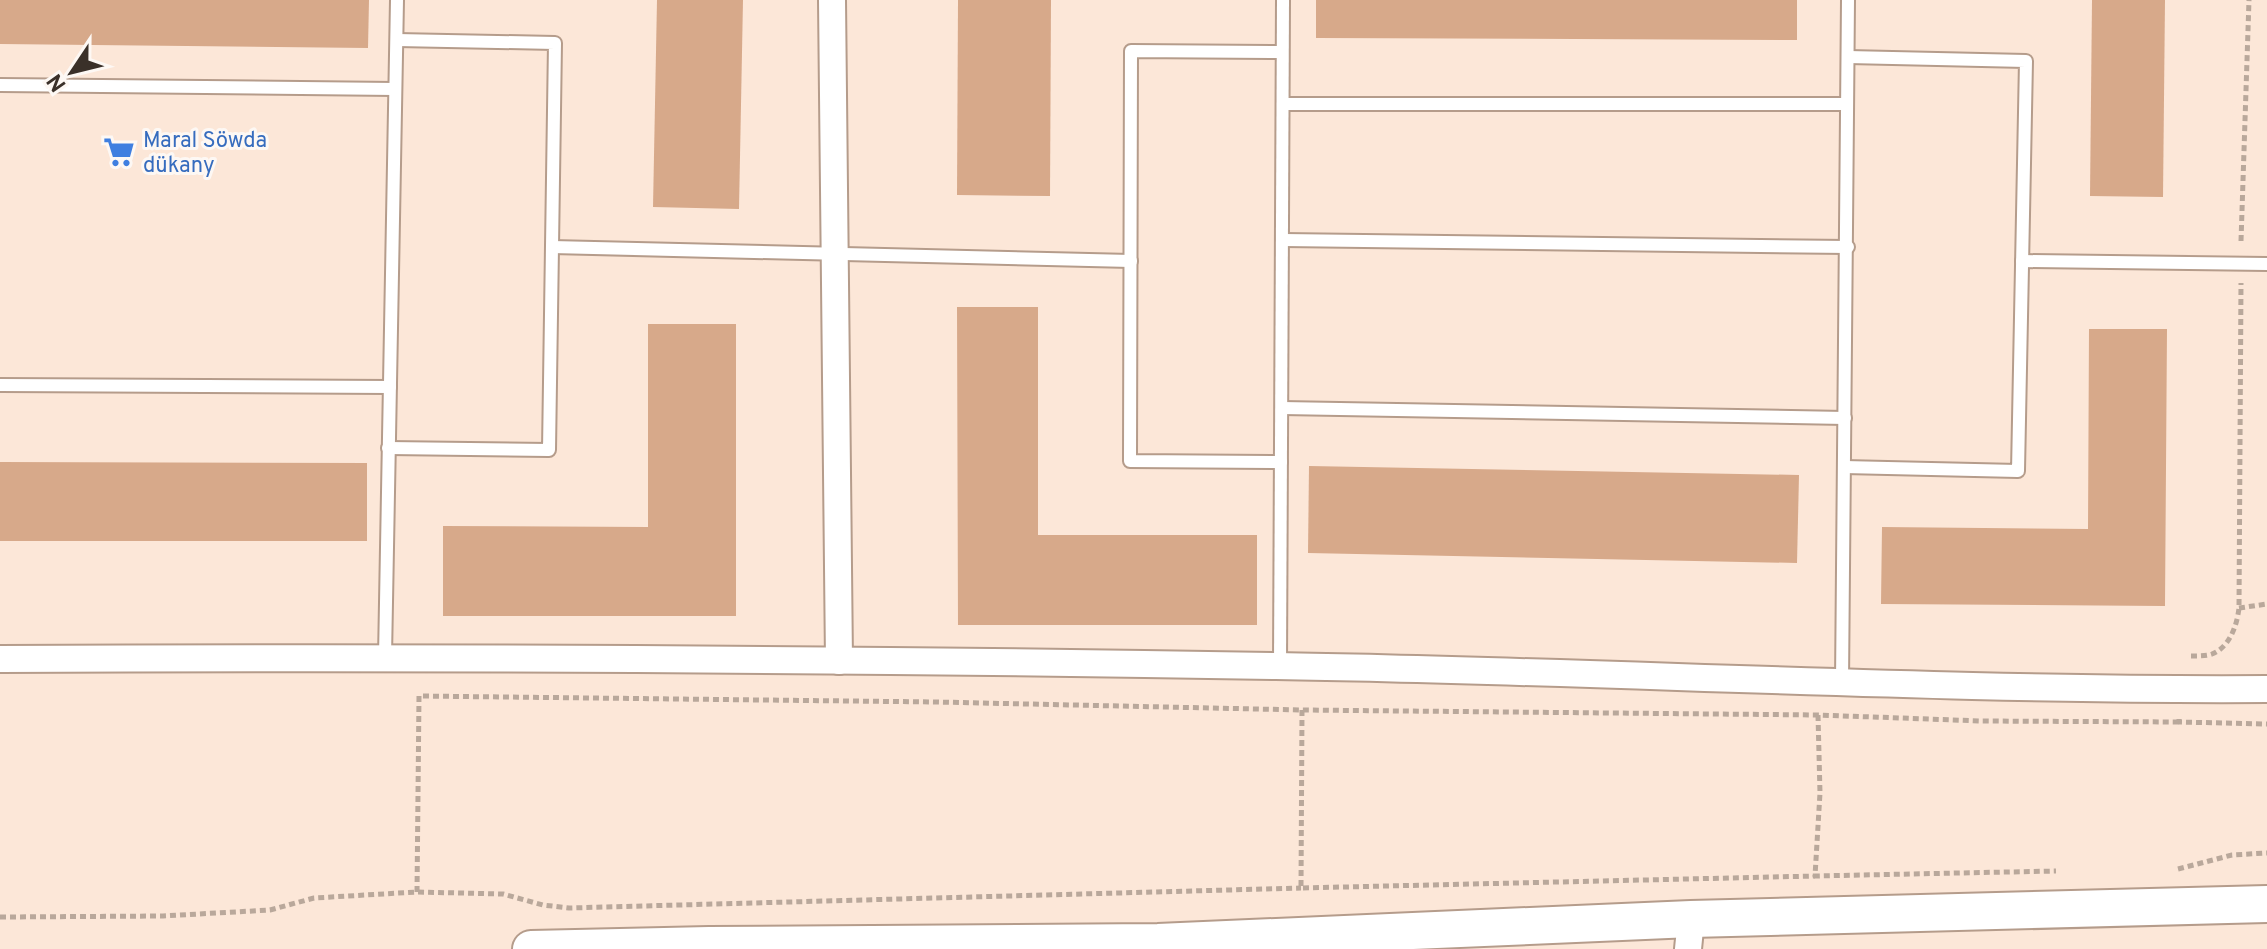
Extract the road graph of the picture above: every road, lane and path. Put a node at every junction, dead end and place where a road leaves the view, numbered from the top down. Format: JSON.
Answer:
{"nodes":[{"id":1,"x":397,"y":0,"type":"edge"},
{"id":2,"x":832,"y":0,"type":"edge"},
{"id":3,"x":1283,"y":0,"type":"edge"},
{"id":4,"x":1848,"y":0,"type":"edge"},
{"id":5,"x":2249,"y":0,"type":"edge"},
{"id":6,"x":397,"y":40,"type":"junction"},
{"id":7,"x":1282,"y":52,"type":"junction"},
{"id":8,"x":1848,"y":57,"type":"junction"},
{"id":9,"x":0,"y":85,"type":"edge"},
{"id":10,"x":395,"y":89,"type":"junction"},
{"id":11,"x":1284,"y":104,"type":"junction"},
{"id":12,"x":1847,"y":104,"type":"junction"},
{"id":13,"x":1283,"y":240,"type":"junction"},
{"id":14,"x":552,"y":247,"type":"junction"},
{"id":15,"x":1848,"y":247,"type":"junction"},
{"id":16,"x":835,"y":254,"type":"junction"},
{"id":17,"x":1131,"y":261,"type":"junction"},
{"id":18,"x":2022,"y":261,"type":"junction"},
{"id":19,"x":2241,"y":262,"type":"junction"},
{"id":20,"x":2267,"y":264,"type":"edge"},
{"id":21,"x":0,"y":385,"type":"edge"},
{"id":22,"x":390,"y":387,"type":"junction"},
{"id":23,"x":1282,"y":408,"type":"junction"},
{"id":24,"x":1845,"y":418,"type":"junction"},
{"id":25,"x":388,"y":448,"type":"junction"},
{"id":26,"x":1281,"y":462,"type":"junction"},
{"id":27,"x":1844,"y":467,"type":"junction"},
{"id":28,"x":2267,"y":604,"type":"edge"},
{"id":29,"x":2239,"y":608,"type":"junction"},
{"id":30,"x":385,"y":657,"type":"junction"},
{"id":31,"x":0,"y":659,"type":"edge"},
{"id":32,"x":839,"y":661,"type":"junction"},
{"id":33,"x":1280,"y":666,"type":"junction"},
{"id":34,"x":1842,"y":682,"type":"junction"},
{"id":35,"x":2267,"y":689,"type":"edge"},
{"id":36,"x":2183,"y":690,"type":"junction"},
{"id":37,"x":1302,"y":710,"type":"junction"},
{"id":38,"x":1818,"y":715,"type":"junction"},
{"id":39,"x":2179,"y":722,"type":"junction"},
{"id":40,"x":2267,"y":724,"type":"edge"},
{"id":41,"x":2267,"y":853,"type":"edge"},
{"id":42,"x":2177,"y":869,"type":"dead end"},
{"id":43,"x":2067,"y":871,"type":"dead end"},
{"id":44,"x":1815,"y":876,"type":"junction"},
{"id":45,"x":1301,"y":888,"type":"junction"},
{"id":46,"x":417,"y":892,"type":"junction"},
{"id":47,"x":2267,"y":904,"type":"edge"},
{"id":48,"x":0,"y":917,"type":"edge"},
{"id":49,"x":1690,"y":934,"type":"edge"},
{"id":50,"x":1158,"y":945,"type":"edge"},
{"id":51,"x":708,"y":947,"type":"edge"},
{"id":52,"x":531,"y":949,"type":"edge"}],
"edges":[{"from":1,"to":6,"type":"lane"},
{"from":2,"to":16,"type":"street"},
{"from":3,"to":7,"type":"lane"},
{"from":4,"to":8,"type":"lane"},
{"from":5,"to":19,"type":"path"},
{"from":6,"to":10,"type":"lane"},
{"from":6,"to":14,"type":"lane"},
{"from":7,"to":11,"type":"lane"},
{"from":7,"to":17,"type":"lane"},
{"from":8,"to":12,"type":"lane"},
{"from":8,"to":18,"type":"lane"},
{"from":9,"to":10,"type":"lane"},
{"from":10,"to":22,"type":"lane"},
{"from":11,"to":12,"type":"lane"},
{"from":11,"to":13,"type":"lane"},
{"from":12,"to":15,"type":"lane"},
{"from":13,"to":15,"type":"lane"},
{"from":13,"to":23,"type":"lane"},
{"from":14,"to":16,"type":"lane"},
{"from":14,"to":25,"type":"lane"},
{"from":15,"to":24,"type":"lane"},
{"from":16,"to":17,"type":"lane"},
{"from":16,"to":32,"type":"street"},
{"from":17,"to":26,"type":"lane"},
{"from":18,"to":19,"type":"lane"},
{"from":18,"to":27,"type":"lane"},
{"from":19,"to":20,"type":"lane"},
{"from":19,"to":29,"type":"path"},
{"from":21,"to":22,"type":"lane"},
{"from":22,"to":25,"type":"lane"},
{"from":23,"to":24,"type":"lane"},
{"from":23,"to":26,"type":"lane"},
{"from":24,"to":27,"type":"lane"},
{"from":25,"to":30,"type":"lane"},
{"from":26,"to":33,"type":"lane"},
{"from":27,"to":34,"type":"lane"},
{"from":28,"to":29,"type":"path"},
{"from":29,"to":36,"type":"path"},
{"from":30,"to":31,"type":"street"},
{"from":30,"to":32,"type":"street"},
{"from":32,"to":33,"type":"street"},
{"from":33,"to":34,"type":"street"},
{"from":34,"to":36,"type":"street"},
{"from":35,"to":36,"type":"street"},
{"from":36,"to":39,"type":"path"},
{"from":37,"to":38,"type":"path"},
{"from":37,"to":45,"type":"path"},
{"from":37,"to":46,"type":"path"},
{"from":38,"to":39,"type":"path"},
{"from":38,"to":44,"type":"path"},
{"from":39,"to":40,"type":"path"},
{"from":41,"to":42,"type":"path"},
{"from":43,"to":44,"type":"path"},
{"from":44,"to":45,"type":"path"},
{"from":45,"to":46,"type":"path"},
{"from":46,"to":48,"type":"path"},
{"from":47,"to":49,"type":"street"},
{"from":49,"to":50,"type":"street"},
{"from":50,"to":51,"type":"street"},
{"from":51,"to":52,"type":"street"}]}
